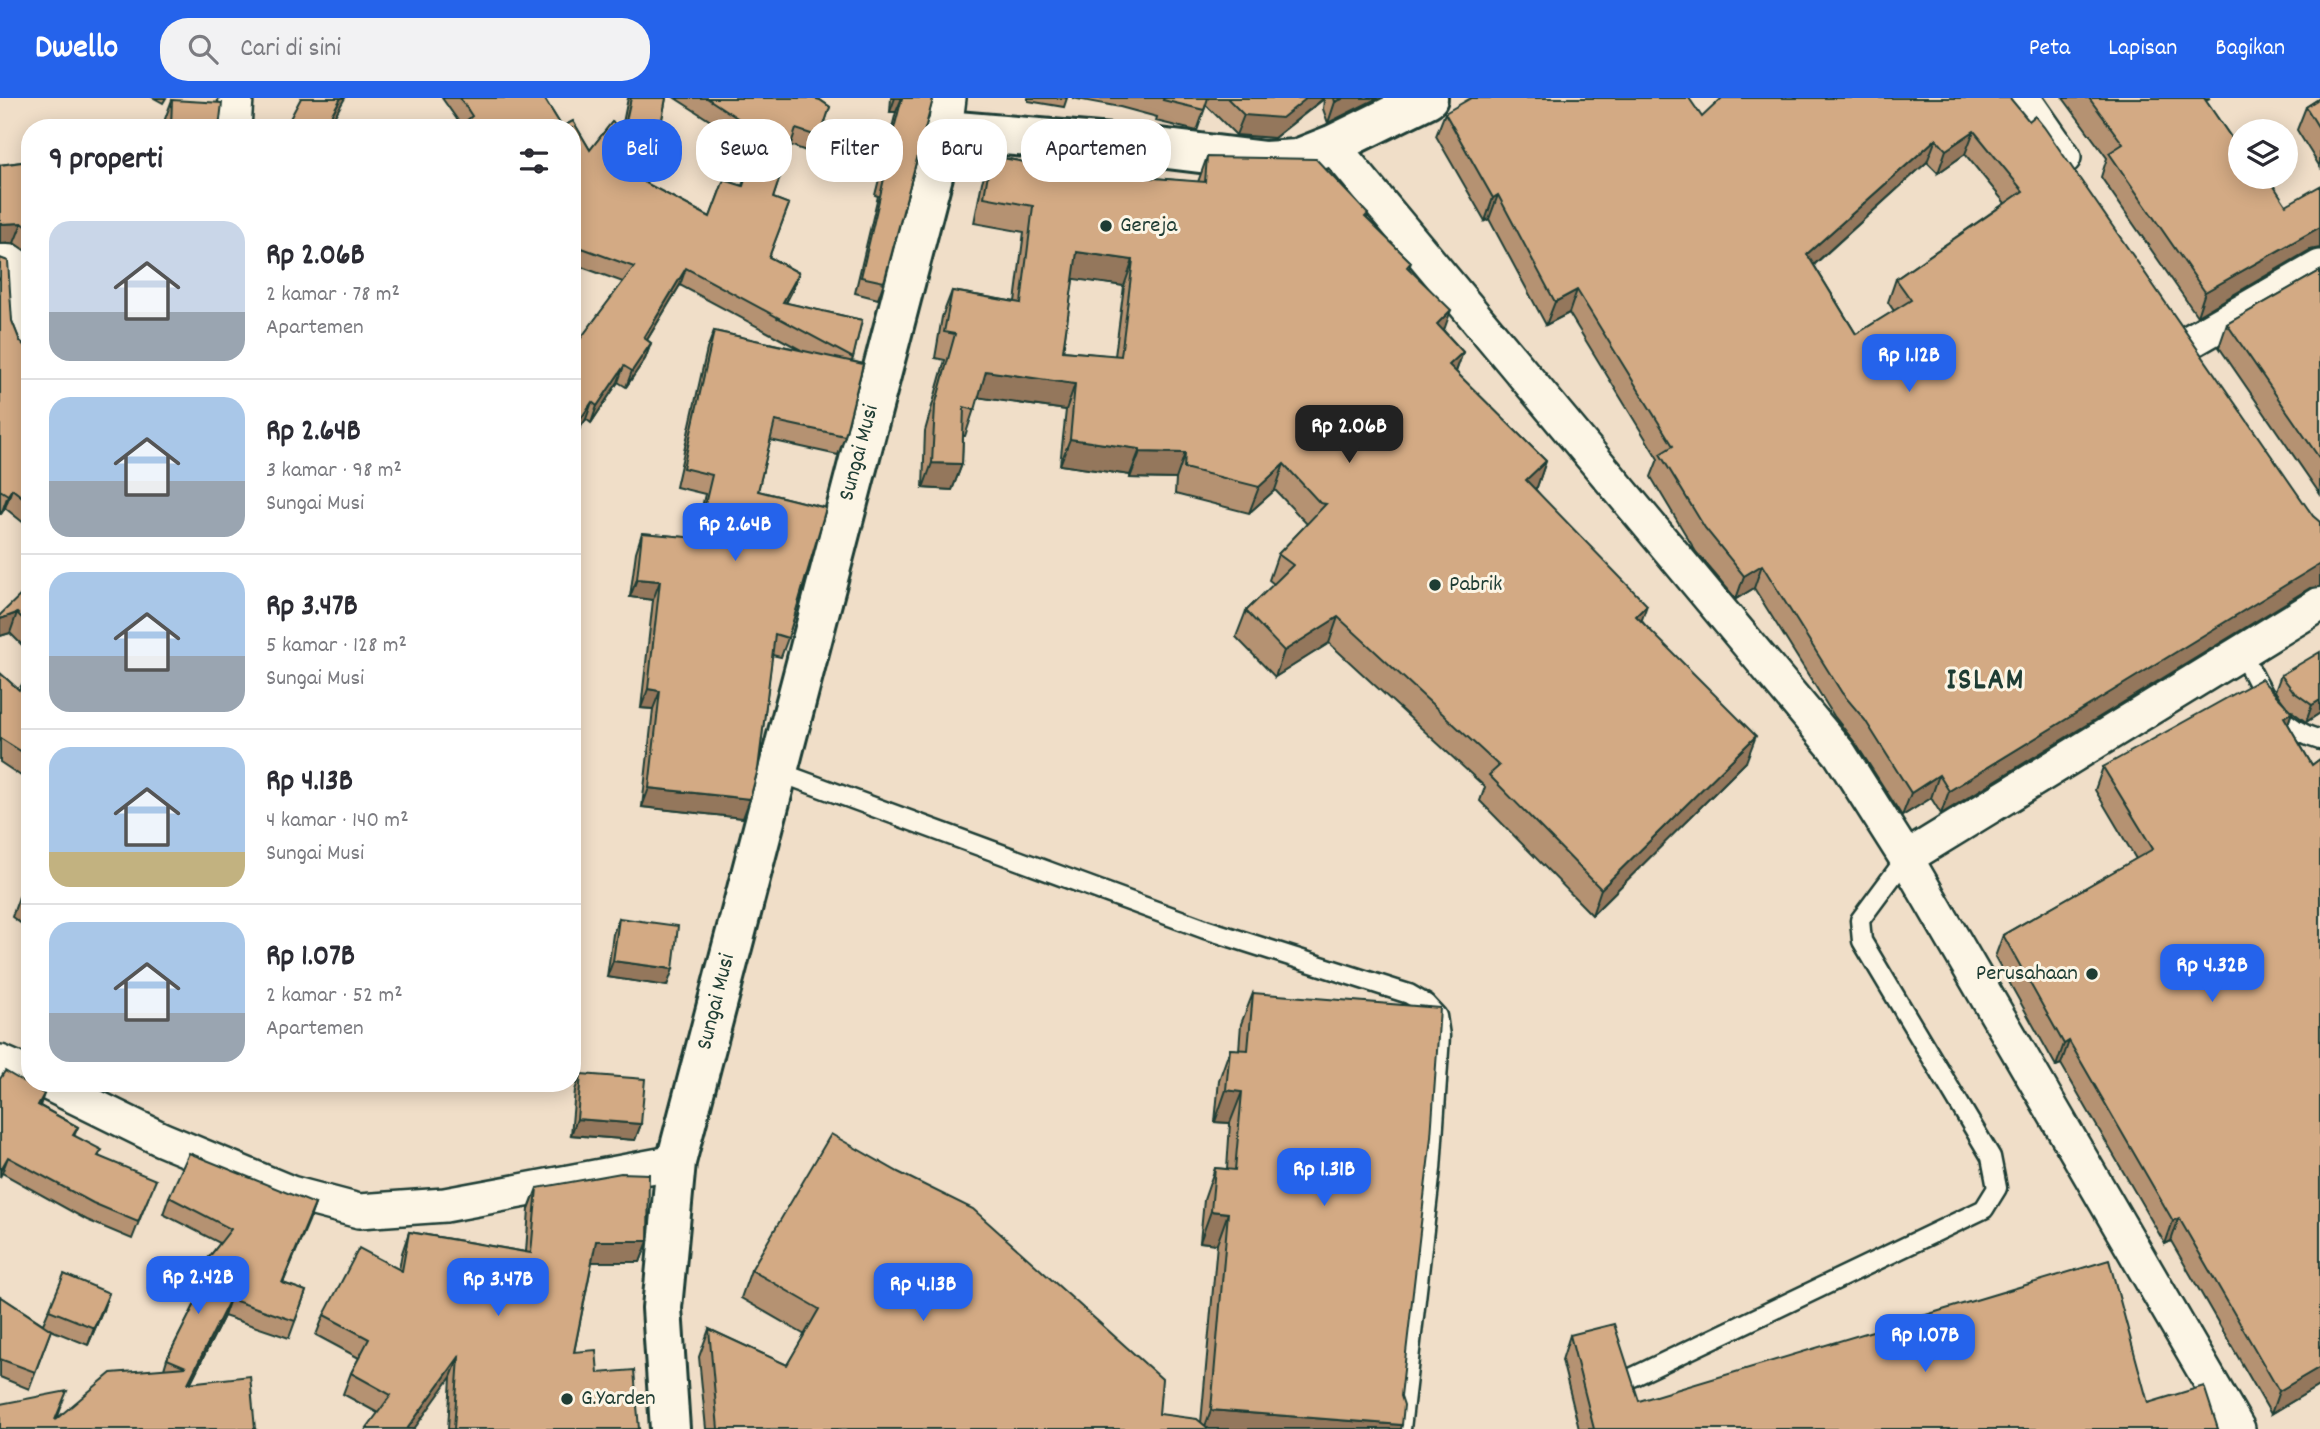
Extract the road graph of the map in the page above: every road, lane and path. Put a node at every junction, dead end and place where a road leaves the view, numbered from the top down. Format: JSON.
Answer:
{"nodes":[{"id":1,"x":236,"y":98,"type":"edge"},
{"id":2,"x":1428,"y":98,"type":"edge"},
{"id":3,"x":2023,"y":98,"type":"edge"},
{"id":4,"x":947,"y":114,"type":"edge"},
{"id":5,"x":235,"y":119,"type":"edge"},
{"id":6,"x":1332,"y":145,"type":"junction"},
{"id":7,"x":2084,"y":186,"type":"edge"},
{"id":8,"x":0,"y":261,"type":"edge"},
{"id":9,"x":2320,"y":268,"type":"edge"},
{"id":10,"x":21,"y":288,"type":"edge"},
{"id":11,"x":2191,"y":341,"type":"edge"},
{"id":12,"x":2320,"y":604,"type":"edge"},
{"id":13,"x":2241,"y":652,"type":"junction"},
{"id":14,"x":2317,"y":736,"type":"edge"},
{"id":15,"x":776,"y":771,"type":"junction"},
{"id":16,"x":1906,"y":858,"type":"junction"},
{"id":17,"x":0,"y":1062,"type":"edge"},
{"id":18,"x":21,"y":1071,"type":"edge"},
{"id":19,"x":65,"y":1092,"type":"edge"},
{"id":20,"x":676,"y":1161,"type":"junction"},
{"id":21,"x":1633,"y":1377,"type":"edge"},
{"id":22,"x":670,"y":1429,"type":"edge"},
{"id":23,"x":1401,"y":1429,"type":"edge"},
{"id":24,"x":2238,"y":1429,"type":"edge"}],
"edges":[{"from":1,"to":5,"type":"street"},
{"from":2,"to":6,"type":"street","name":"Sungai Musi"},
{"from":3,"to":7,"type":"street"},
{"from":4,"to":6,"type":"street","name":"Sungai Musi"},
{"from":4,"to":15,"type":"street","name":"Sungai Musi"},
{"from":6,"to":16,"type":"street"},
{"from":8,"to":10,"type":"street"},
{"from":9,"to":11,"type":"street"},
{"from":12,"to":13,"type":"street"},
{"from":13,"to":14,"type":"lane"},
{"from":13,"to":16,"type":"street"},
{"from":15,"to":20,"type":"street","name":"Sungai Musi"},
{"from":15,"to":23,"type":"lane"},
{"from":16,"to":21,"type":"lane"},
{"from":16,"to":24,"type":"street"},
{"from":17,"to":18,"type":"street"},
{"from":19,"to":20,"type":"street"},
{"from":20,"to":22,"type":"street","name":"Sungai Musi"}]}
